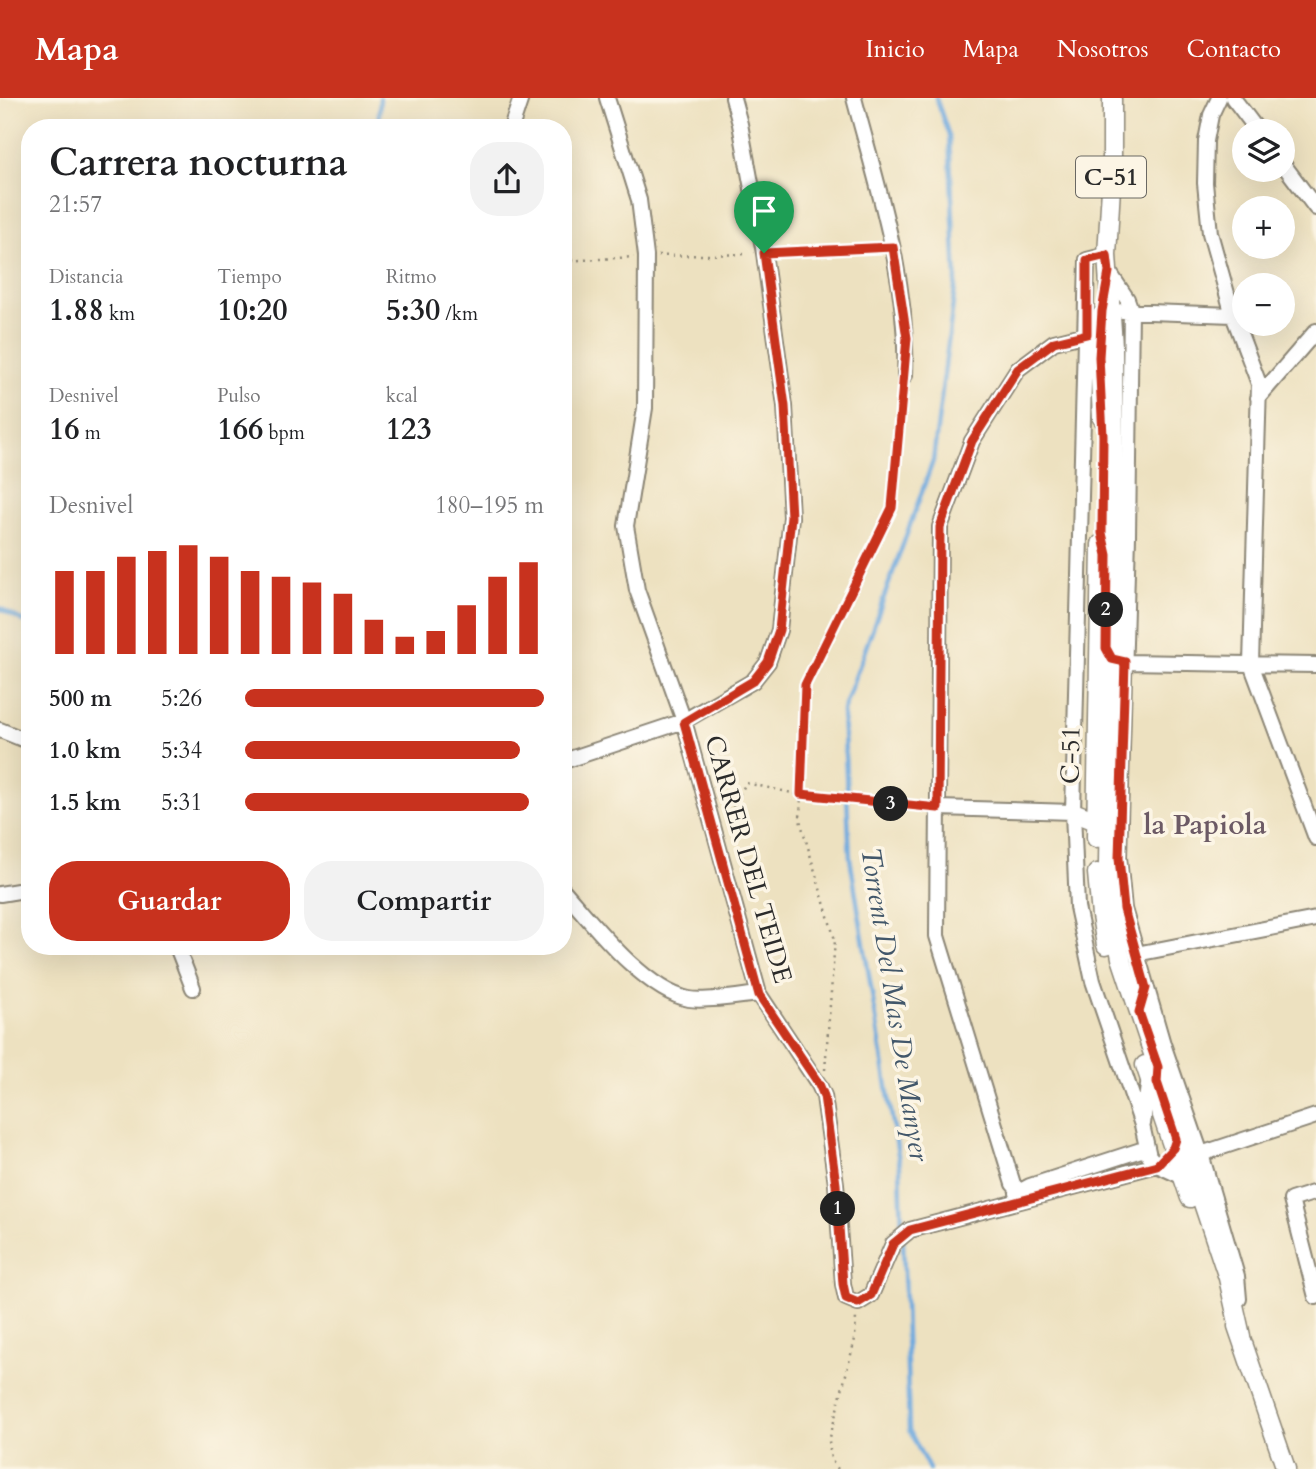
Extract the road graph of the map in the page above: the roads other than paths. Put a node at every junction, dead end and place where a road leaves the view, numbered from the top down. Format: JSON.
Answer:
{"nodes":[{"id":1,"x":521,"y":98,"type":"edge"},
{"id":2,"x":607,"y":98,"type":"edge"},
{"id":3,"x":733,"y":98,"type":"edge"},
{"id":4,"x":854,"y":98,"type":"edge"},
{"id":5,"x":1112,"y":98,"type":"edge"},
{"id":6,"x":1219,"y":98,"type":"edge"},
{"id":7,"x":1233,"y":98,"type":"edge"},
{"id":8,"x":513,"y":119,"type":"edge"},
{"id":9,"x":1249,"y":119,"type":"edge"},
{"id":10,"x":1295,"y":180,"type":"edge"},
{"id":11,"x":1316,"y":208,"type":"edge"},
{"id":12,"x":1108,"y":263,"type":"junction"},
{"id":13,"x":1131,"y":310,"type":"junction"},
{"id":14,"x":1232,"y":311,"type":"edge"},
{"id":15,"x":1112,"y":312,"type":"junction"},
{"id":16,"x":1232,"y":315,"type":"edge"},
{"id":17,"x":1316,"y":331,"type":"edge"},
{"id":18,"x":1241,"y":336,"type":"edge"},
{"id":19,"x":1094,"y":338,"type":"junction"},
{"id":20,"x":905,"y":375,"type":"road end"},
{"id":21,"x":1101,"y":394,"type":"junction"},
{"id":22,"x":1258,"y":398,"type":"junction"},
{"id":23,"x":1102,"y":533,"type":"junction"},
{"id":24,"x":1118,"y":660,"type":"junction"},
{"id":25,"x":1251,"y":664,"type":"junction"},
{"id":26,"x":1316,"y":665,"type":"edge"},
{"id":27,"x":684,"y":722,"type":"junction"},
{"id":28,"x":0,"y":730,"type":"edge"},
{"id":29,"x":21,"y":738,"type":"edge"},
{"id":30,"x":572,"y":757,"type":"edge"},
{"id":31,"x":938,"y":808,"type":"junction"},
{"id":32,"x":1073,"y":813,"type":"junction"},
{"id":33,"x":1096,"y":821,"type":"junction"},
{"id":34,"x":1316,"y":838,"type":"edge"},
{"id":35,"x":21,"y":890,"type":"edge"},
{"id":36,"x":0,"y":894,"type":"edge"},
{"id":37,"x":572,"y":900,"type":"edge"},
{"id":38,"x":1316,"y":919,"type":"edge"},
{"id":39,"x":1118,"y":943,"type":"junction"},
{"id":40,"x":1136,"y":954,"type":"junction"},
{"id":41,"x":180,"y":955,"type":"edge"},
{"id":42,"x":193,"y":988,"type":"dead end"},
{"id":43,"x":1146,"y":988,"type":"junction"},
{"id":44,"x":759,"y":995,"type":"junction"},
{"id":45,"x":1139,"y":1012,"type":"junction"},
{"id":46,"x":1154,"y":1073,"type":"junction"},
{"id":47,"x":1316,"y":1116,"type":"edge"},
{"id":48,"x":1142,"y":1125,"type":"junction"},
{"id":49,"x":1147,"y":1148,"type":"junction"},
{"id":50,"x":1173,"y":1148,"type":"junction"},
{"id":51,"x":1201,"y":1154,"type":"junction"},
{"id":52,"x":1157,"y":1165,"type":"junction"},
{"id":53,"x":1183,"y":1177,"type":"junction"},
{"id":54,"x":1016,"y":1188,"type":"junction"},
{"id":55,"x":1316,"y":1192,"type":"edge"},
{"id":56,"x":1038,"y":1197,"type":"junction"},
{"id":57,"x":1007,"y":1205,"type":"junction"},
{"id":58,"x":1316,"y":1297,"type":"edge"},
{"id":59,"x":1241,"y":1336,"type":"junction"},
{"id":60,"x":1286,"y":1469,"type":"edge"}],
"edges":[{"from":1,"to":8,"type":"street"},
{"from":2,"to":27,"type":"street","name":"CARRER DEL TEIDE"},
{"from":3,"to":27,"type":"street"},
{"from":4,"to":20,"type":"street"},
{"from":5,"to":12,"type":"main road","number":"C-51"},
{"from":6,"to":14,"type":"street"},
{"from":7,"to":9,"type":"street"},
{"from":10,"to":11,"type":"street"},
{"from":12,"to":13,"type":"street"},
{"from":12,"to":15,"type":"main road","name":"C-51"},
{"from":12,"to":19,"type":"main road","name":"C-51"},
{"from":12,"to":19,"type":"street"},
{"from":13,"to":15,"type":"street"},
{"from":13,"to":16,"type":"street"},
{"from":13,"to":24,"type":"street"},
{"from":15,"to":21,"type":"main road"},
{"from":15,"to":24,"type":"main road","name":"C-51"},
{"from":17,"to":22,"type":"street"},
{"from":18,"to":22,"type":"street"},
{"from":19,"to":21,"type":"main road","name":"C-51"},
{"from":19,"to":31,"type":"street"},
{"from":19,"to":32,"type":"street"},
{"from":21,"to":23,"type":"main road","name":"C-51"},
{"from":22,"to":25,"type":"street"},
{"from":23,"to":24,"type":"main road"},
{"from":23,"to":33,"type":"main road","name":"C-51"},
{"from":24,"to":25,"type":"street"},
{"from":24,"to":39,"type":"main road","name":"C-51"},
{"from":24,"to":40,"type":"street"},
{"from":25,"to":26,"type":"street"},
{"from":25,"to":34,"type":"street"},
{"from":27,"to":30,"type":"street"},
{"from":27,"to":44,"type":"street","name":"CARRER DEL TEIDE"},
{"from":28,"to":29,"type":"street"},
{"from":31,"to":32,"type":"street"},
{"from":31,"to":54,"type":"street"},
{"from":32,"to":33,"type":"main road"},
{"from":32,"to":48,"type":"street"},
{"from":33,"to":39,"type":"main road"},
{"from":33,"to":46,"type":"main road","name":"C-51"},
{"from":35,"to":36,"type":"street"},
{"from":37,"to":44,"type":"street"},
{"from":38,"to":40,"type":"street"},
{"from":39,"to":45,"type":"main road","name":"C-51"},
{"from":40,"to":43,"type":"street"},
{"from":41,"to":42,"type":"street"},
{"from":43,"to":45,"type":"street"},
{"from":43,"to":51,"type":"street"},
{"from":44,"to":57,"type":"street","name":"CARRER DEL TEIDE"},
{"from":45,"to":46,"type":"main road","name":"C-51"},
{"from":46,"to":48,"type":"street"},
{"from":46,"to":50,"type":"main road","name":"C-51"},
{"from":46,"to":59,"type":"main road","name":"C-51"},
{"from":47,"to":51,"type":"street"},
{"from":48,"to":49,"type":"street"},
{"from":49,"to":52,"type":"street"},
{"from":49,"to":54,"type":"street"},
{"from":50,"to":52,"type":"street"},
{"from":50,"to":53,"type":"main road","name":"C-51"},
{"from":51,"to":59,"type":"street"},
{"from":52,"to":53,"type":"street"},
{"from":52,"to":56,"type":"street"},
{"from":53,"to":59,"type":"main road","name":"C-51"},
{"from":54,"to":56,"type":"street"},
{"from":54,"to":57,"type":"street"},
{"from":55,"to":58,"type":"street"},
{"from":56,"to":57,"type":"street"},
{"from":59,"to":60,"type":"main road","name":"C-51"}]}
